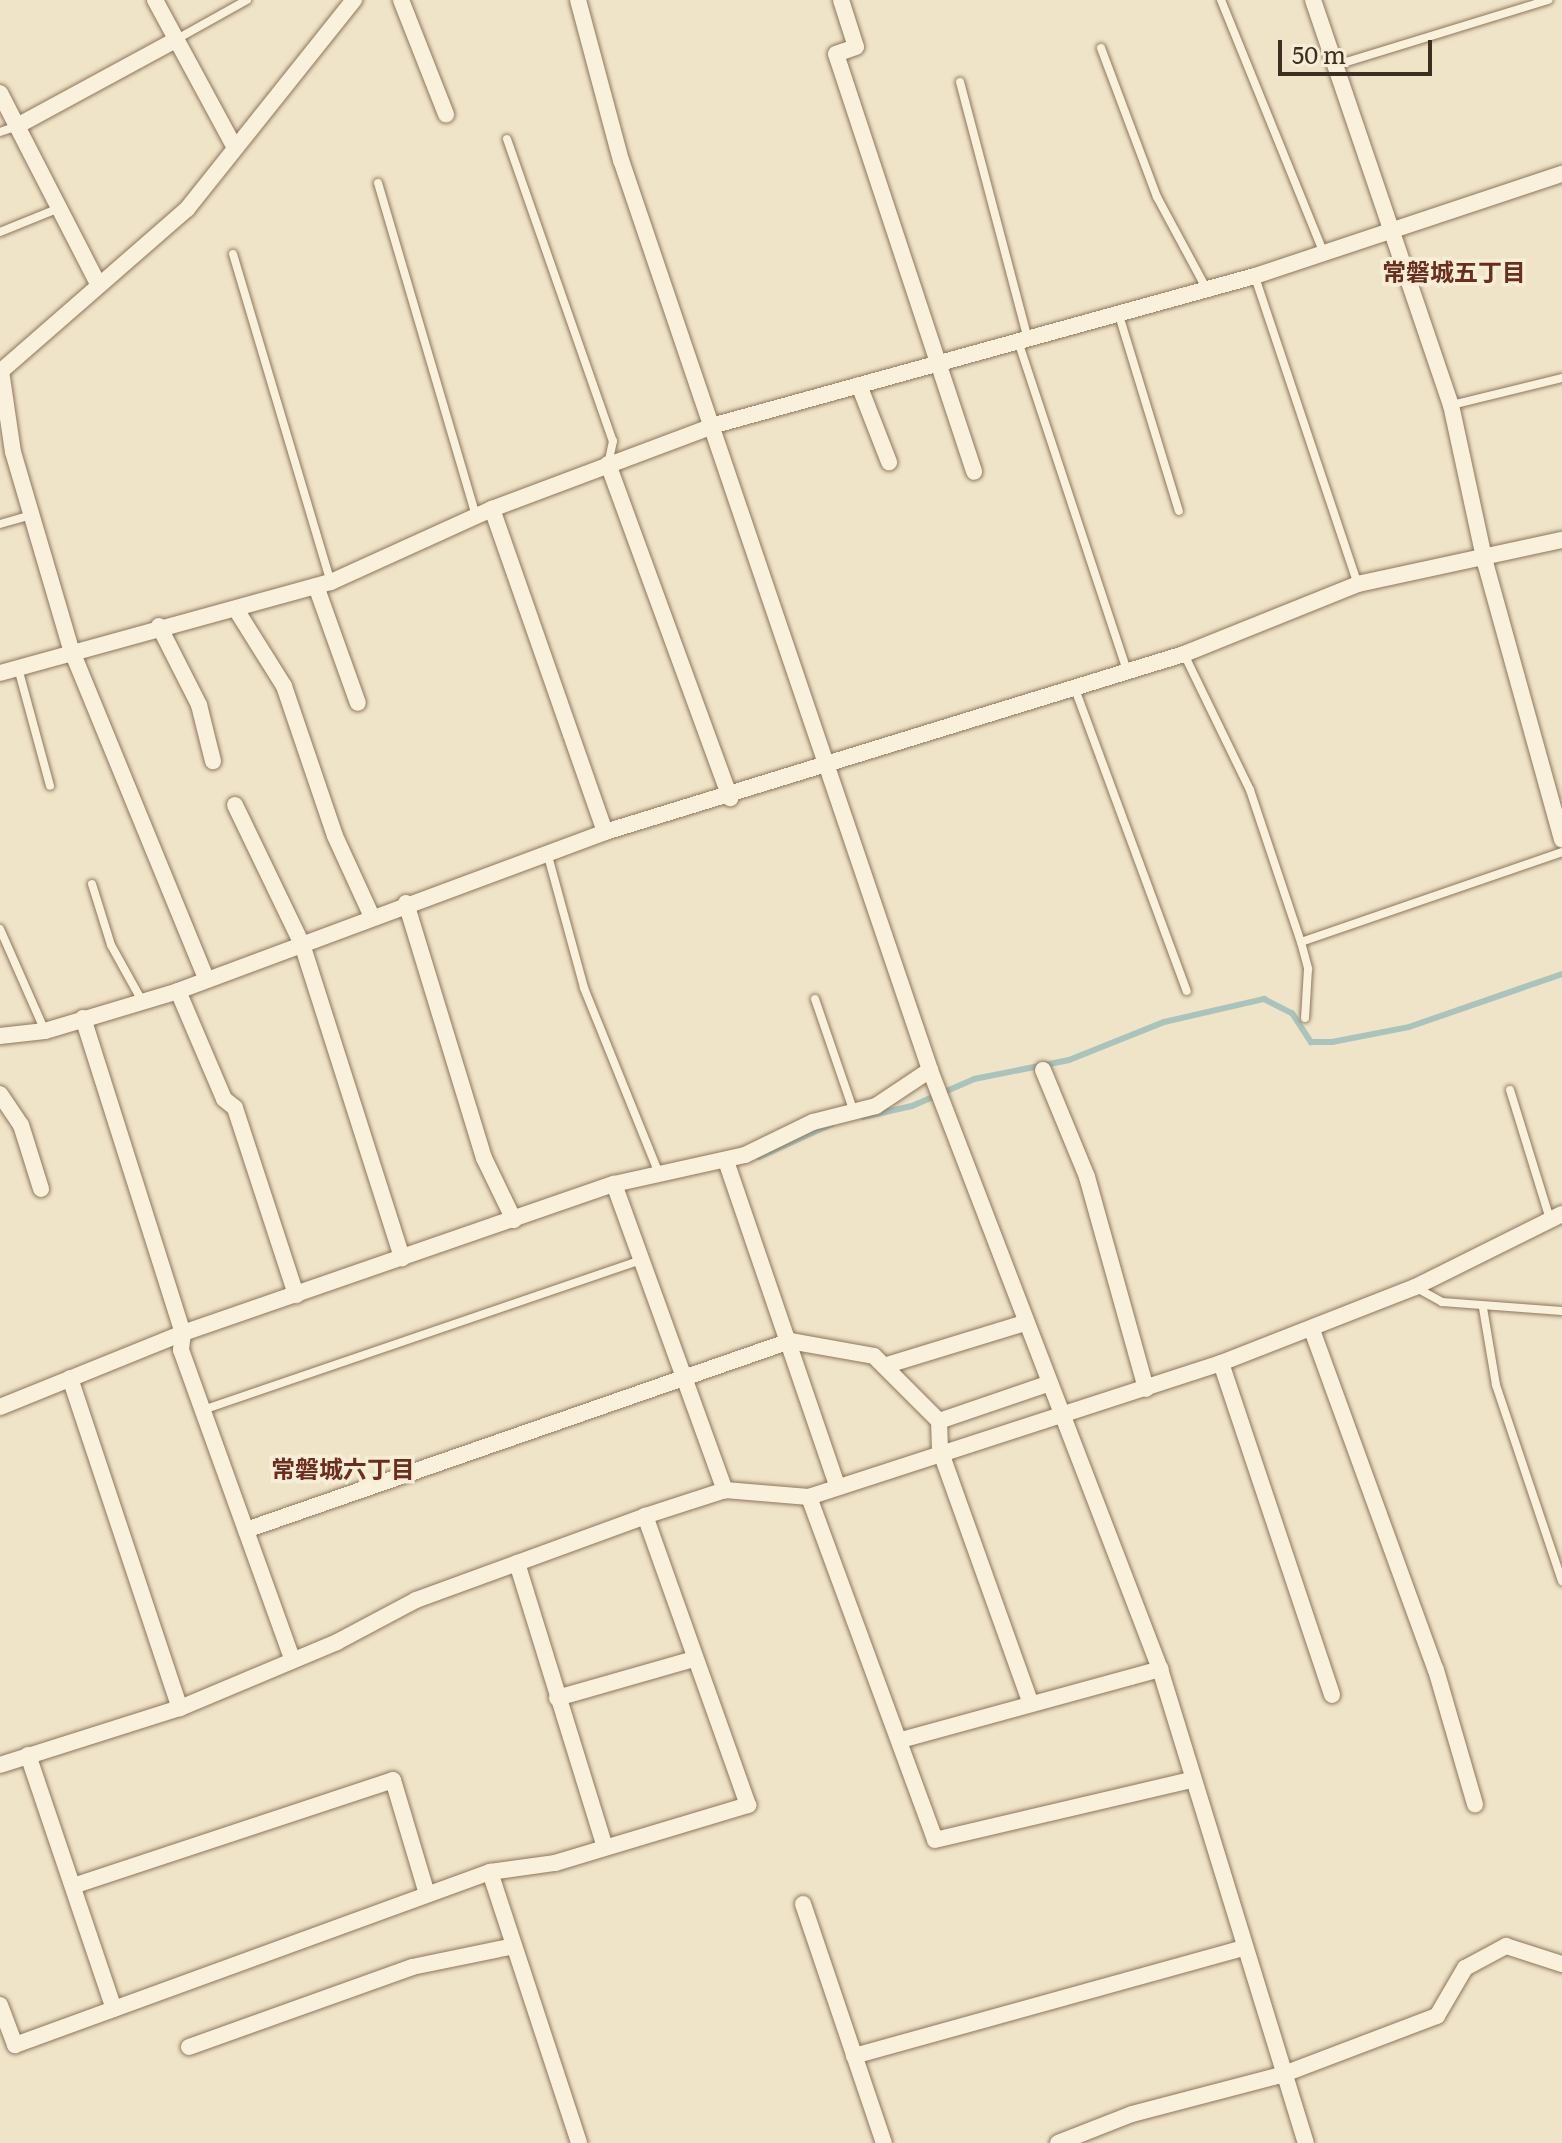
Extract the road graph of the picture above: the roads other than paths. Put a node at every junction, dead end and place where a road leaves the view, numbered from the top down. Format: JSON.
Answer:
{"nodes":[{"id":1,"x":155,"y":0,"type":"edge"},
{"id":2,"x":247,"y":0,"type":"edge"},
{"id":3,"x":354,"y":0,"type":"edge"},
{"id":4,"x":401,"y":0,"type":"edge"},
{"id":5,"x":578,"y":0,"type":"edge"},
{"id":6,"x":841,"y":0,"type":"edge"},
{"id":7,"x":1221,"y":0,"type":"edge"},
{"id":8,"x":1313,"y":0,"type":"edge"},
{"id":9,"x":1548,"y":0,"type":"edge"},
{"id":10,"x":177,"y":39,"type":"junction"},
{"id":11,"x":1101,"y":48,"type":"dead end"},
{"id":12,"x":1340,"y":64,"type":"junction"},
{"id":13,"x":960,"y":82,"type":"dead end"},
{"id":14,"x":0,"y":93,"type":"edge"},
{"id":15,"x":446,"y":114,"type":"dead end"},
{"id":16,"x":17,"y":126,"type":"junction"},
{"id":17,"x":0,"y":132,"type":"edge"},
{"id":18,"x":507,"y":139,"type":"dead end"},
{"id":19,"x":235,"y":148,"type":"junction"},
{"id":20,"x":1562,"y":174,"type":"edge"},
{"id":21,"x":378,"y":183,"type":"dead end"},
{"id":22,"x":59,"y":208,"type":"junction"},
{"id":23,"x":0,"y":232,"type":"edge"},
{"id":24,"x":1392,"y":232,"type":"junction"},
{"id":25,"x":1323,"y":251,"type":"junction"},
{"id":26,"x":233,"y":254,"type":"dead end"},
{"id":27,"x":1255,"y":276,"type":"junction"},
{"id":28,"x":98,"y":284,"type":"junction"},
{"id":29,"x":1206,"y":288,"type":"junction"},
{"id":30,"x":1118,"y":312,"type":"junction"},
{"id":31,"x":1022,"y":337,"type":"junction"},
{"id":32,"x":936,"y":364,"type":"junction"},
{"id":33,"x":0,"y":372,"type":"edge"},
{"id":34,"x":1562,"y":378,"type":"edge"},
{"id":35,"x":859,"y":385,"type":"junction"},
{"id":36,"x":1451,"y":405,"type":"junction"},
{"id":37,"x":715,"y":425,"type":"junction"},
{"id":38,"x":889,"y":462,"type":"dead end"},
{"id":39,"x":608,"y":464,"type":"junction"},
{"id":40,"x":974,"y":472,"type":"dead end"},
{"id":41,"x":492,"y":509,"type":"junction"},
{"id":42,"x":1179,"y":511,"type":"dead end"},
{"id":43,"x":34,"y":514,"type":"junction"},
{"id":44,"x":476,"y":516,"type":"junction"},
{"id":45,"x":0,"y":524,"type":"edge"},
{"id":46,"x":1562,"y":540,"type":"edge"},
{"id":47,"x":1485,"y":562,"type":"junction"},
{"id":48,"x":324,"y":584,"type":"junction"},
{"id":49,"x":1358,"y":584,"type":"junction"},
{"id":50,"x":237,"y":611,"type":"junction"},
{"id":51,"x":159,"y":626,"type":"junction"},
{"id":52,"x":71,"y":649,"type":"junction"},
{"id":53,"x":1184,"y":654,"type":"junction"},
{"id":54,"x":18,"y":667,"type":"junction"},
{"id":55,"x":1127,"y":672,"type":"junction"},
{"id":56,"x":0,"y":673,"type":"edge"},
{"id":57,"x":1075,"y":689,"type":"junction"},
{"id":58,"x":358,"y":703,"type":"dead end"},
{"id":59,"x":213,"y":761,"type":"dead end"},
{"id":60,"x":830,"y":764,"type":"junction"},
{"id":61,"x":50,"y":786,"type":"dead end"},
{"id":62,"x":730,"y":798,"type":"junction"},
{"id":63,"x":235,"y":805,"type":"dead end"},
{"id":64,"x":605,"y":832,"type":"junction"},
{"id":65,"x":1562,"y":840,"type":"edge"},
{"id":66,"x":1562,"y":852,"type":"edge"},
{"id":67,"x":548,"y":856,"type":"junction"},
{"id":68,"x":92,"y":884,"type":"dead end"},
{"id":69,"x":406,"y":903,"type":"junction"},
{"id":70,"x":372,"y":917,"type":"junction"},
{"id":71,"x":0,"y":929,"type":"edge"},
{"id":72,"x":1301,"y":942,"type":"junction"},
{"id":73,"x":302,"y":944,"type":"junction"},
{"id":74,"x":206,"y":978,"type":"junction"},
{"id":75,"x":178,"y":991,"type":"junction"},
{"id":76,"x":1187,"y":991,"type":"dead end"},
{"id":77,"x":815,"y":999,"type":"dead end"},
{"id":78,"x":142,"y":1001,"type":"junction"},
{"id":79,"x":83,"y":1018,"type":"junction"},
{"id":80,"x":1305,"y":1018,"type":"dead end"},
{"id":81,"x":45,"y":1031,"type":"junction"},
{"id":82,"x":0,"y":1036,"type":"edge"},
{"id":83,"x":930,"y":1070,"type":"junction"},
{"id":84,"x":1043,"y":1070,"type":"dead end"},
{"id":85,"x":1510,"y":1090,"type":"dead end"},
{"id":86,"x":0,"y":1094,"type":"edge"},
{"id":87,"x":854,"y":1112,"type":"junction"},
{"id":88,"x":726,"y":1161,"type":"junction"},
{"id":89,"x":660,"y":1175,"type":"junction"},
{"id":90,"x":614,"y":1184,"type":"junction"},
{"id":91,"x":41,"y":1189,"type":"dead end"},
{"id":92,"x":1556,"y":1217,"type":"edge"},
{"id":93,"x":514,"y":1220,"type":"junction"},
{"id":94,"x":402,"y":1258,"type":"junction"},
{"id":95,"x":641,"y":1260,"type":"junction"},
{"id":96,"x":1415,"y":1287,"type":"junction"},
{"id":97,"x":296,"y":1295,"type":"junction"},
{"id":98,"x":1483,"y":1308,"type":"junction"},
{"id":99,"x":1562,"y":1311,"type":"edge"},
{"id":100,"x":1025,"y":1323,"type":"junction"},
{"id":101,"x":1312,"y":1330,"type":"junction"},
{"id":102,"x":183,"y":1333,"type":"junction"},
{"id":103,"x":790,"y":1341,"type":"junction"},
{"id":104,"x":1221,"y":1363,"type":"junction"},
{"id":105,"x":884,"y":1366,"type":"junction"},
{"id":106,"x":684,"y":1377,"type":"junction"},
{"id":107,"x":70,"y":1378,"type":"junction"},
{"id":108,"x":1047,"y":1384,"type":"junction"},
{"id":109,"x":1146,"y":1389,"type":"junction"},
{"id":110,"x":0,"y":1407,"type":"edge"},
{"id":111,"x":203,"y":1410,"type":"junction"},
{"id":112,"x":1060,"y":1418,"type":"junction"},
{"id":113,"x":939,"y":1421,"type":"junction"},
{"id":114,"x":940,"y":1450,"type":"junction"},
{"id":115,"x":837,"y":1486,"type":"junction"},
{"id":116,"x":725,"y":1490,"type":"junction"},
{"id":117,"x":809,"y":1497,"type":"junction"},
{"id":118,"x":645,"y":1516,"type":"junction"},
{"id":119,"x":246,"y":1530,"type":"junction"},
{"id":120,"x":517,"y":1563,"type":"junction"},
{"id":121,"x":1562,"y":1581,"type":"edge"},
{"id":122,"x":292,"y":1659,"type":"junction"},
{"id":123,"x":694,"y":1659,"type":"junction"},
{"id":124,"x":1160,"y":1669,"type":"junction"},
{"id":125,"x":1332,"y":1695,"type":"dead end"},
{"id":126,"x":557,"y":1698,"type":"junction"},
{"id":127,"x":1030,"y":1702,"type":"junction"},
{"id":128,"x":180,"y":1708,"type":"junction"},
{"id":129,"x":901,"y":1740,"type":"junction"},
{"id":130,"x":28,"y":1755,"type":"junction"},
{"id":131,"x":0,"y":1765,"type":"edge"},
{"id":132,"x":1190,"y":1780,"type":"junction"},
{"id":133,"x":1475,"y":1804,"type":"dead end"},
{"id":134,"x":605,"y":1847,"type":"junction"},
{"id":135,"x":490,"y":1872,"type":"junction"},
{"id":136,"x":73,"y":1886,"type":"junction"},
{"id":137,"x":427,"y":1894,"type":"junction"},
{"id":138,"x":803,"y":1904,"type":"dead end"},
{"id":139,"x":514,"y":1946,"type":"junction"},
{"id":140,"x":1243,"y":1948,"type":"junction"},
{"id":141,"x":1562,"y":1964,"type":"edge"},
{"id":142,"x":0,"y":2005,"type":"edge"},
{"id":143,"x":114,"y":2009,"type":"junction"},
{"id":144,"x":189,"y":2047,"type":"dead end"},
{"id":145,"x":854,"y":2056,"type":"junction"},
{"id":146,"x":1284,"y":2074,"type":"junction"},
{"id":147,"x":579,"y":2143,"type":"edge"},
{"id":148,"x":884,"y":2143,"type":"edge"},
{"id":149,"x":1058,"y":2143,"type":"edge"},
{"id":150,"x":1306,"y":2143,"type":"edge"}],
"edges":[{"from":1,"to":10,"type":"street"},
{"from":2,"to":10,"type":"lane"},
{"from":3,"to":19,"type":"street"},
{"from":4,"to":15,"type":"street"},
{"from":5,"to":37,"type":"street"},
{"from":6,"to":32,"type":"street"},
{"from":7,"to":25,"type":"lane"},
{"from":8,"to":12,"type":"street"},
{"from":9,"to":12,"type":"lane"},
{"from":10,"to":16,"type":"street"},
{"from":10,"to":19,"type":"street"},
{"from":11,"to":29,"type":"lane"},
{"from":12,"to":24,"type":"street"},
{"from":13,"to":31,"type":"lane"},
{"from":14,"to":16,"type":"street"},
{"from":16,"to":17,"type":"lane"},
{"from":16,"to":22,"type":"street"},
{"from":18,"to":39,"type":"lane"},
{"from":19,"to":28,"type":"street"},
{"from":20,"to":24,"type":"street"},
{"from":21,"to":44,"type":"lane"},
{"from":22,"to":23,"type":"lane"},
{"from":22,"to":28,"type":"street"},
{"from":24,"to":25,"type":"street"},
{"from":24,"to":36,"type":"street"},
{"from":25,"to":27,"type":"street"},
{"from":26,"to":48,"type":"lane"},
{"from":27,"to":29,"type":"street"},
{"from":27,"to":49,"type":"lane"},
{"from":28,"to":33,"type":"street"},
{"from":29,"to":30,"type":"street"},
{"from":30,"to":31,"type":"street"},
{"from":30,"to":42,"type":"lane"},
{"from":31,"to":32,"type":"street"},
{"from":31,"to":55,"type":"lane"},
{"from":32,"to":35,"type":"street"},
{"from":32,"to":40,"type":"street"},
{"from":33,"to":43,"type":"street"},
{"from":34,"to":36,"type":"lane"},
{"from":35,"to":37,"type":"street"},
{"from":35,"to":38,"type":"street"},
{"from":36,"to":47,"type":"street"},
{"from":37,"to":39,"type":"street"},
{"from":37,"to":60,"type":"street"},
{"from":39,"to":41,"type":"street"},
{"from":39,"to":62,"type":"street"},
{"from":41,"to":44,"type":"street"},
{"from":41,"to":64,"type":"street"},
{"from":43,"to":45,"type":"lane"},
{"from":43,"to":52,"type":"street"},
{"from":44,"to":48,"type":"street"},
{"from":46,"to":47,"type":"street"},
{"from":47,"to":49,"type":"street"},
{"from":47,"to":65,"type":"street"},
{"from":48,"to":50,"type":"street"},
{"from":48,"to":58,"type":"street"},
{"from":49,"to":53,"type":"street"},
{"from":50,"to":51,"type":"street"},
{"from":50,"to":70,"type":"street"},
{"from":51,"to":52,"type":"street"},
{"from":51,"to":59,"type":"street"},
{"from":52,"to":54,"type":"street"},
{"from":52,"to":74,"type":"street"},
{"from":53,"to":55,"type":"street"},
{"from":53,"to":72,"type":"lane"},
{"from":54,"to":56,"type":"street"},
{"from":54,"to":61,"type":"lane"},
{"from":55,"to":57,"type":"street"},
{"from":57,"to":60,"type":"street"},
{"from":57,"to":76,"type":"lane"},
{"from":60,"to":62,"type":"street"},
{"from":60,"to":83,"type":"street"},
{"from":62,"to":64,"type":"street"},
{"from":63,"to":73,"type":"street"},
{"from":64,"to":67,"type":"street"},
{"from":66,"to":72,"type":"lane"},
{"from":67,"to":69,"type":"street"},
{"from":67,"to":89,"type":"lane"},
{"from":68,"to":78,"type":"lane"},
{"from":69,"to":70,"type":"street"},
{"from":69,"to":93,"type":"street"},
{"from":70,"to":73,"type":"street"},
{"from":71,"to":81,"type":"lane"},
{"from":72,"to":80,"type":"lane"},
{"from":73,"to":74,"type":"street"},
{"from":73,"to":94,"type":"street"},
{"from":74,"to":75,"type":"street"},
{"from":75,"to":78,"type":"street"},
{"from":75,"to":97,"type":"street"},
{"from":77,"to":87,"type":"lane"},
{"from":78,"to":79,"type":"street"},
{"from":79,"to":81,"type":"street"},
{"from":79,"to":102,"type":"street"},
{"from":81,"to":82,"type":"street"},
{"from":83,"to":87,"type":"street"},
{"from":83,"to":100,"type":"street"},
{"from":84,"to":109,"type":"street"},
{"from":85,"to":92,"type":"lane"},
{"from":86,"to":91,"type":"street"},
{"from":87,"to":88,"type":"street"},
{"from":88,"to":89,"type":"street"},
{"from":88,"to":103,"type":"street"},
{"from":89,"to":90,"type":"street"},
{"from":90,"to":93,"type":"street"},
{"from":90,"to":95,"type":"street"},
{"from":92,"to":96,"type":"street"},
{"from":93,"to":94,"type":"street"},
{"from":94,"to":97,"type":"street"},
{"from":95,"to":106,"type":"street"},
{"from":95,"to":111,"type":"lane"},
{"from":96,"to":98,"type":"lane"},
{"from":96,"to":101,"type":"street"},
{"from":97,"to":102,"type":"street"},
{"from":98,"to":99,"type":"lane"},
{"from":98,"to":121,"type":"lane"},
{"from":100,"to":105,"type":"street"},
{"from":100,"to":108,"type":"street"},
{"from":101,"to":104,"type":"street"},
{"from":101,"to":133,"type":"street"},
{"from":102,"to":107,"type":"street"},
{"from":102,"to":111,"type":"street"},
{"from":103,"to":105,"type":"street"},
{"from":103,"to":106,"type":"street"},
{"from":103,"to":115,"type":"street"},
{"from":104,"to":109,"type":"street"},
{"from":104,"to":125,"type":"street"},
{"from":105,"to":113,"type":"street"},
{"from":106,"to":116,"type":"street"},
{"from":106,"to":119,"type":"street"},
{"from":107,"to":110,"type":"street"},
{"from":107,"to":128,"type":"street"},
{"from":108,"to":112,"type":"street"},
{"from":108,"to":113,"type":"street"},
{"from":109,"to":112,"type":"street"},
{"from":111,"to":119,"type":"street"},
{"from":112,"to":114,"type":"street"},
{"from":112,"to":124,"type":"street"},
{"from":113,"to":114,"type":"street"},
{"from":114,"to":115,"type":"street"},
{"from":114,"to":127,"type":"street"},
{"from":115,"to":117,"type":"street"},
{"from":116,"to":117,"type":"street"},
{"from":116,"to":118,"type":"street"},
{"from":117,"to":129,"type":"street"},
{"from":118,"to":120,"type":"street"},
{"from":118,"to":123,"type":"street"},
{"from":119,"to":122,"type":"street"},
{"from":120,"to":122,"type":"street"},
{"from":120,"to":126,"type":"street"},
{"from":122,"to":128,"type":"street"},
{"from":123,"to":126,"type":"street"},
{"from":123,"to":134,"type":"street"},
{"from":124,"to":127,"type":"street"},
{"from":124,"to":132,"type":"street"},
{"from":126,"to":134,"type":"street"},
{"from":127,"to":129,"type":"street"},
{"from":128,"to":130,"type":"street"},
{"from":129,"to":132,"type":"street"},
{"from":130,"to":131,"type":"street"},
{"from":130,"to":136,"type":"street"},
{"from":132,"to":140,"type":"street"},
{"from":134,"to":135,"type":"street"},
{"from":135,"to":137,"type":"street"},
{"from":135,"to":139,"type":"street"},
{"from":136,"to":137,"type":"street"},
{"from":136,"to":143,"type":"street"},
{"from":137,"to":143,"type":"street"},
{"from":138,"to":145,"type":"street"},
{"from":139,"to":144,"type":"street"},
{"from":139,"to":147,"type":"street"},
{"from":140,"to":145,"type":"street"},
{"from":140,"to":146,"type":"street"},
{"from":141,"to":146,"type":"street"},
{"from":142,"to":143,"type":"street"},
{"from":145,"to":148,"type":"street"},
{"from":146,"to":149,"type":"street"},
{"from":146,"to":150,"type":"street"}]}
